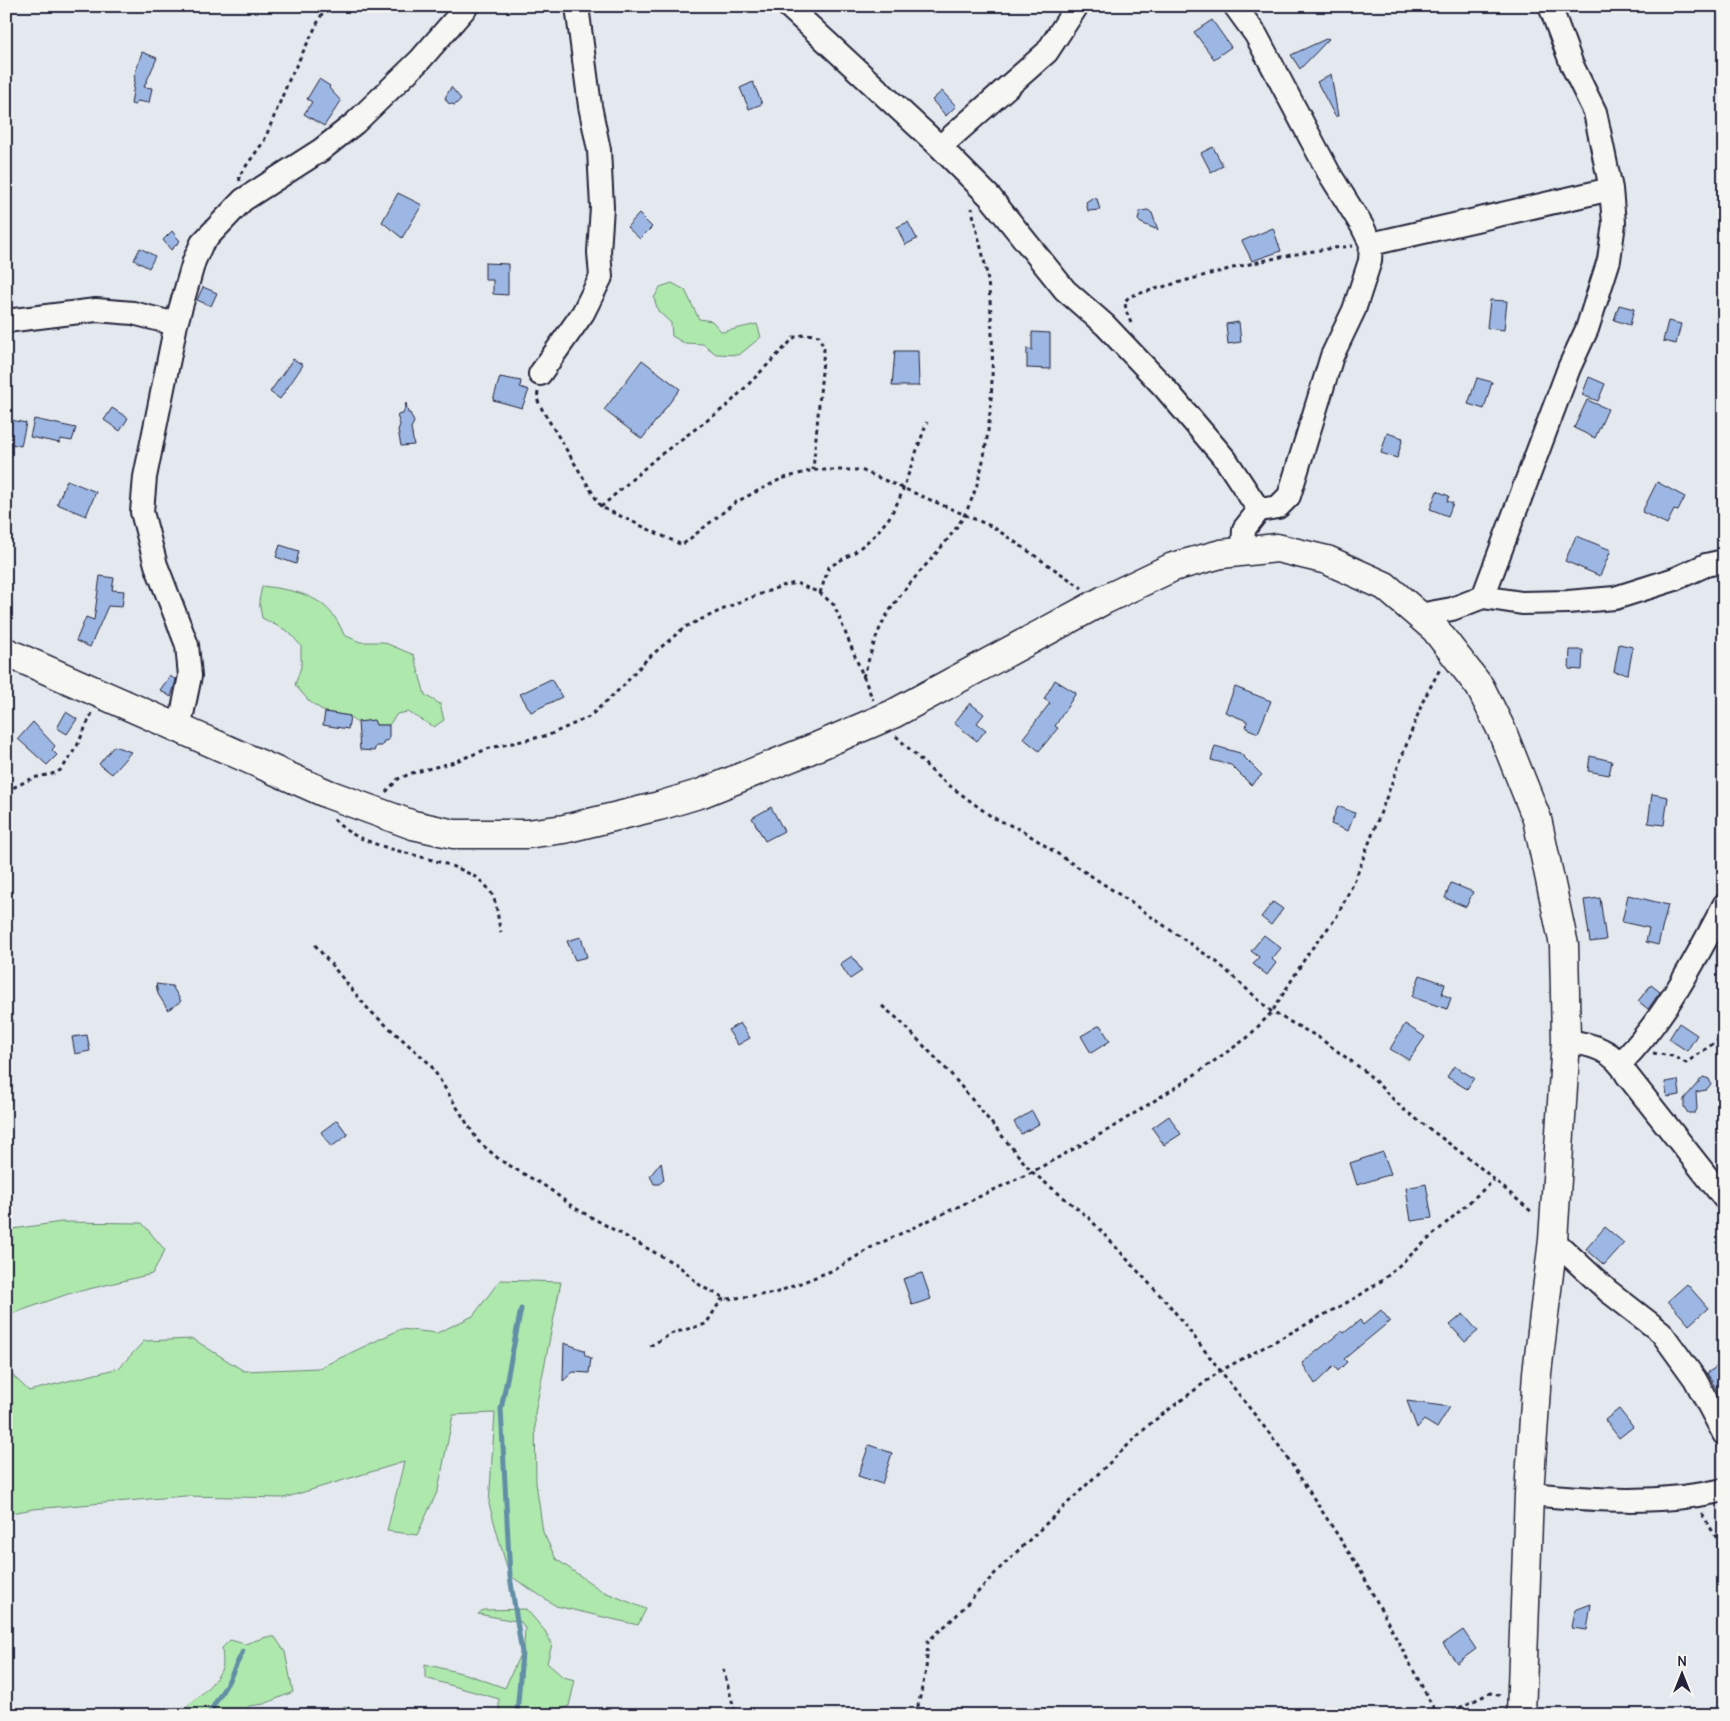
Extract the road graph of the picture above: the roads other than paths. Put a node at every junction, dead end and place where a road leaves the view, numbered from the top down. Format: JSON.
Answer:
{"nodes":[{"id":1,"x":467,"y":6,"type":"edge"},
{"id":2,"x":577,"y":6,"type":"edge"},
{"id":3,"x":788,"y":6,"type":"edge"},
{"id":4,"x":1077,"y":6,"type":"edge"},
{"id":5,"x":1235,"y":6,"type":"edge"},
{"id":6,"x":1550,"y":6,"type":"edge"},
{"id":7,"x":940,"y":147,"type":"junction"},
{"id":8,"x":1611,"y":190,"type":"junction"},
{"id":9,"x":1371,"y":244,"type":"junction"},
{"id":10,"x":6,"y":321,"type":"edge"},
{"id":11,"x":176,"y":324,"type":"junction"},
{"id":12,"x":540,"y":374,"type":"road end"},
{"id":13,"x":1259,"y":510,"type":"junction"},
{"id":14,"x":1243,"y":550,"type":"junction"},
{"id":15,"x":1724,"y":561,"type":"edge"},
{"id":16,"x":1483,"y":597,"type":"junction"},
{"id":17,"x":1419,"y":615,"type":"junction"},
{"id":18,"x":6,"y":652,"type":"edge"},
{"id":19,"x":179,"y":729,"type":"junction"},
{"id":20,"x":1724,"y":905,"type":"edge"},
{"id":21,"x":1566,"y":1041,"type":"junction"},
{"id":22,"x":1621,"y":1063,"type":"junction"},
{"id":23,"x":1724,"y":1198,"type":"edge"},
{"id":24,"x":1552,"y":1240,"type":"junction"},
{"id":25,"x":1724,"y":1434,"type":"edge"},
{"id":26,"x":1724,"y":1490,"type":"edge"},
{"id":27,"x":1529,"y":1494,"type":"junction"},
{"id":28,"x":1521,"y":1708,"type":"edge"}],
"edges":[{"from":1,"to":11,"type":"street"},
{"from":2,"to":12,"type":"street"},
{"from":3,"to":7,"type":"street"},
{"from":4,"to":7,"type":"street"},
{"from":5,"to":9,"type":"street"},
{"from":6,"to":8,"type":"street"},
{"from":7,"to":13,"type":"street"},
{"from":8,"to":9,"type":"street"},
{"from":8,"to":16,"type":"street"},
{"from":9,"to":13,"type":"street"},
{"from":10,"to":11,"type":"street"},
{"from":11,"to":19,"type":"street"},
{"from":13,"to":14,"type":"street"},
{"from":14,"to":17,"type":"main road"},
{"from":14,"to":19,"type":"main road"},
{"from":15,"to":16,"type":"street"},
{"from":16,"to":17,"type":"street"},
{"from":17,"to":21,"type":"main road"},
{"from":18,"to":19,"type":"main road"},
{"from":20,"to":22,"type":"street"},
{"from":21,"to":22,"type":"street"},
{"from":21,"to":24,"type":"main road"},
{"from":22,"to":23,"type":"street"},
{"from":24,"to":25,"type":"street"},
{"from":24,"to":27,"type":"main road"},
{"from":26,"to":27,"type":"street"},
{"from":27,"to":28,"type":"main road"}]}
